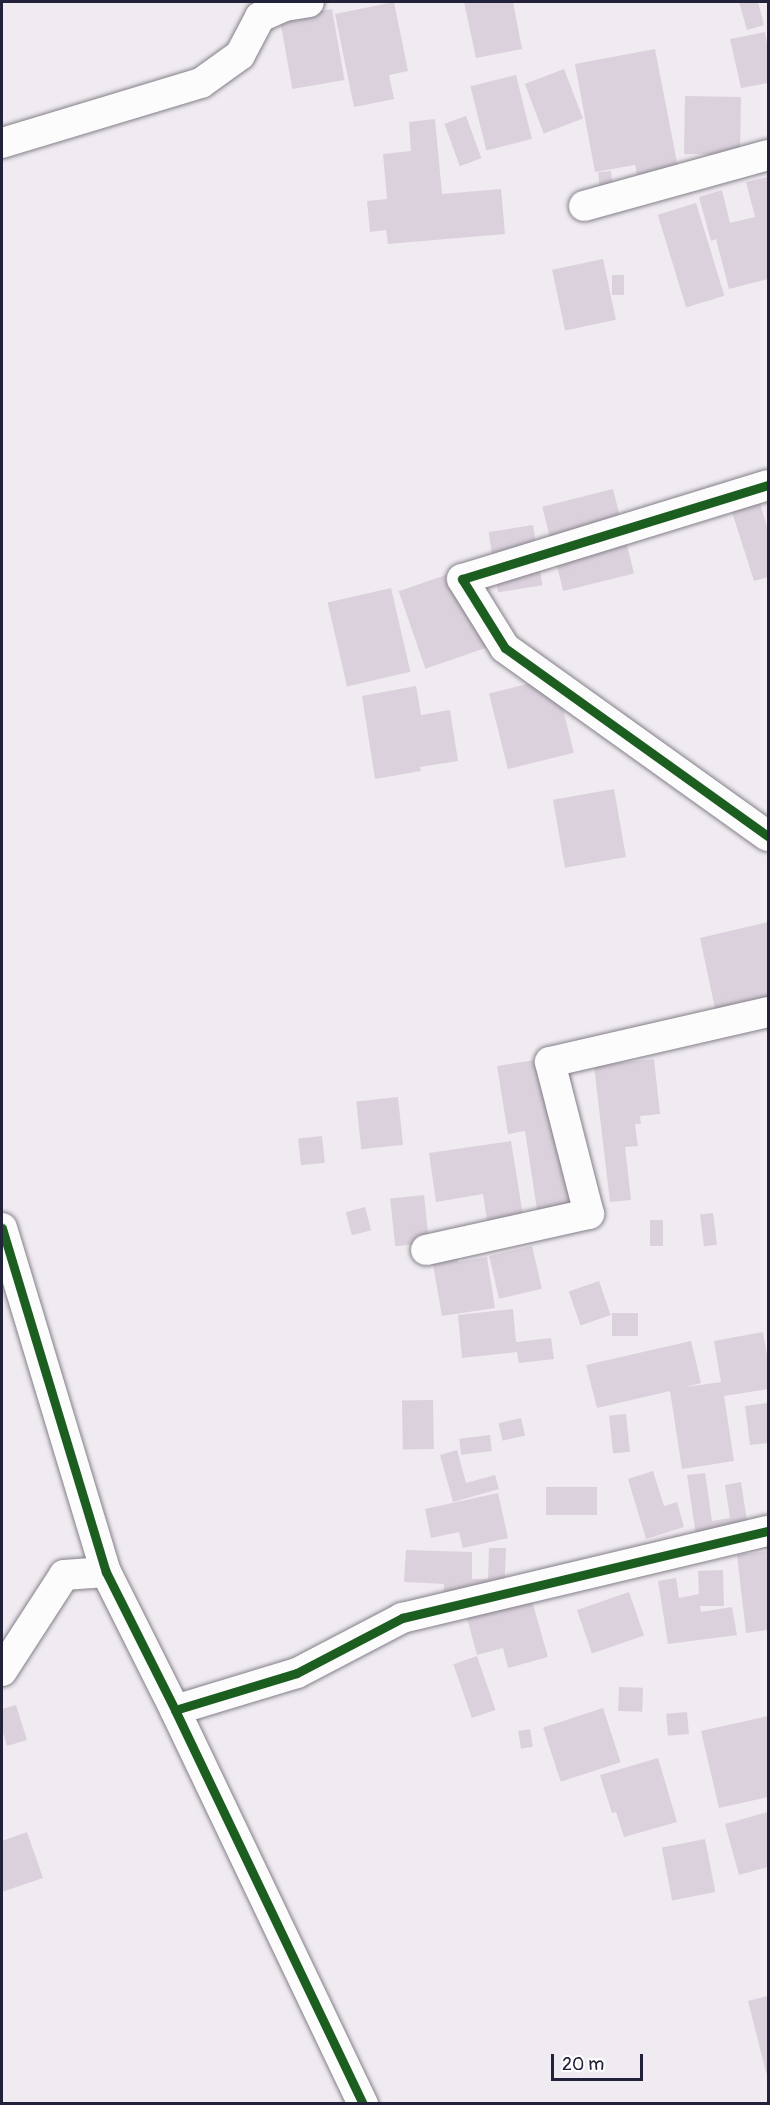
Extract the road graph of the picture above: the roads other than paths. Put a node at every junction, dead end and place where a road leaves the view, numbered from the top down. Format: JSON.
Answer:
{"nodes":[{"id":1,"x":309,"y":2,"type":"edge"},
{"id":2,"x":2,"y":143,"type":"edge"},
{"id":3,"x":768,"y":155,"type":"edge"},
{"id":4,"x":584,"y":206,"type":"dead end"},
{"id":5,"x":768,"y":485,"type":"edge"},
{"id":6,"x":768,"y":836,"type":"edge"},
{"id":7,"x":768,"y":1012,"type":"edge"},
{"id":8,"x":2,"y":1228,"type":"edge"},
{"id":9,"x":426,"y":1250,"type":"dead end"},
{"id":10,"x":768,"y":1532,"type":"edge"},
{"id":11,"x":106,"y":1572,"type":"junction"},
{"id":12,"x":2,"y":1671,"type":"edge"},
{"id":13,"x":175,"y":1710,"type":"junction"},
{"id":14,"x":363,"y":2103,"type":"edge"}],
"edges":[{"from":1,"to":2,"type":"street"},
{"from":3,"to":4,"type":"street"},
{"from":5,"to":6,"type":"street"},
{"from":7,"to":9,"type":"street"},
{"from":8,"to":11,"type":"street"},
{"from":10,"to":13,"type":"street"},
{"from":11,"to":12,"type":"street"},
{"from":11,"to":13,"type":"street"},
{"from":13,"to":14,"type":"street"}]}
